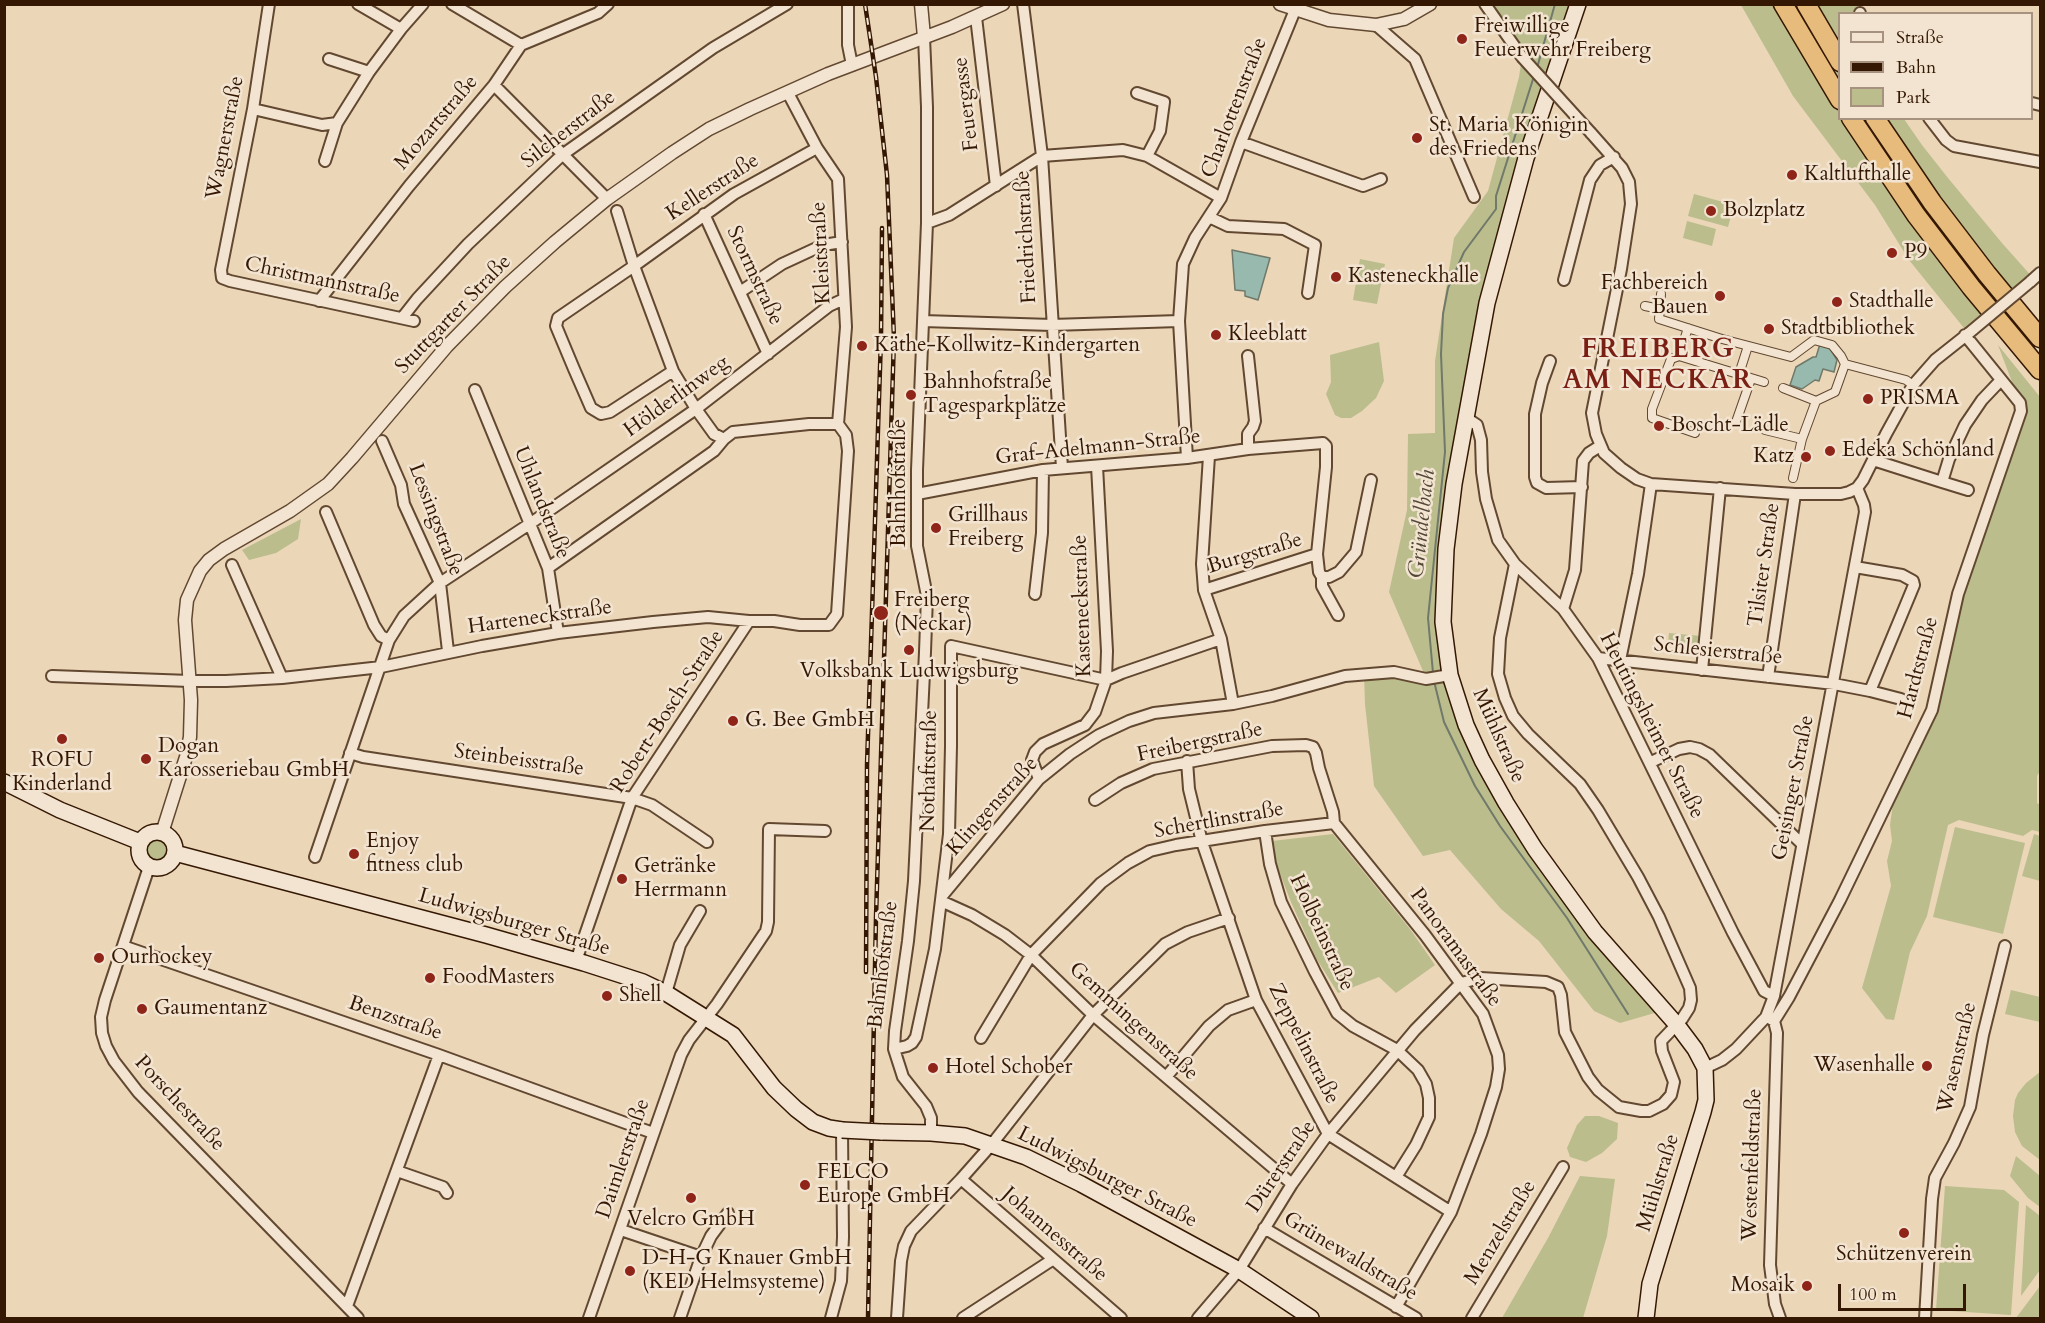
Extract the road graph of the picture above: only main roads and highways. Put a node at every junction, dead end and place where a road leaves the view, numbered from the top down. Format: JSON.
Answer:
{"nodes":[{"id":1,"x":1578,"y":4,"type":"edge"},
{"id":2,"x":1783,"y":4,"type":"edge"},
{"id":3,"x":1806,"y":4,"type":"edge"},
{"id":4,"x":1838,"y":60,"type":"edge"},
{"id":5,"x":1838,"y":98,"type":"edge"},
{"id":6,"x":1852,"y":120,"type":"edge"},
{"id":7,"x":1876,"y":120,"type":"edge"},
{"id":8,"x":2040,"y":338,"type":"edge"},
{"id":9,"x":2040,"y":370,"type":"edge"},
{"id":10,"x":4,"y":782,"type":"edge"},
{"id":11,"x":140,"y":842,"type":"junction"},
{"id":12,"x":175,"y":853,"type":"junction"},
{"id":13,"x":1311,"y":1318,"type":"edge"},
{"id":14,"x":1646,"y":1318,"type":"edge"}],
"edges":[{"from":1,"to":14,"type":"main road","name":"Mühlstraße"},
{"from":2,"to":5,"type":"highway"},
{"from":3,"to":4,"type":"highway"},
{"from":6,"to":9,"type":"highway"},
{"from":7,"to":8,"type":"highway"},
{"from":10,"to":11,"type":"main road"},
{"from":11,"to":12,"type":"main road"},
{"from":11,"to":12,"type":"main road"},
{"from":12,"to":13,"type":"main road","name":"Ludwigsburger Straße","bridge":true}]}
